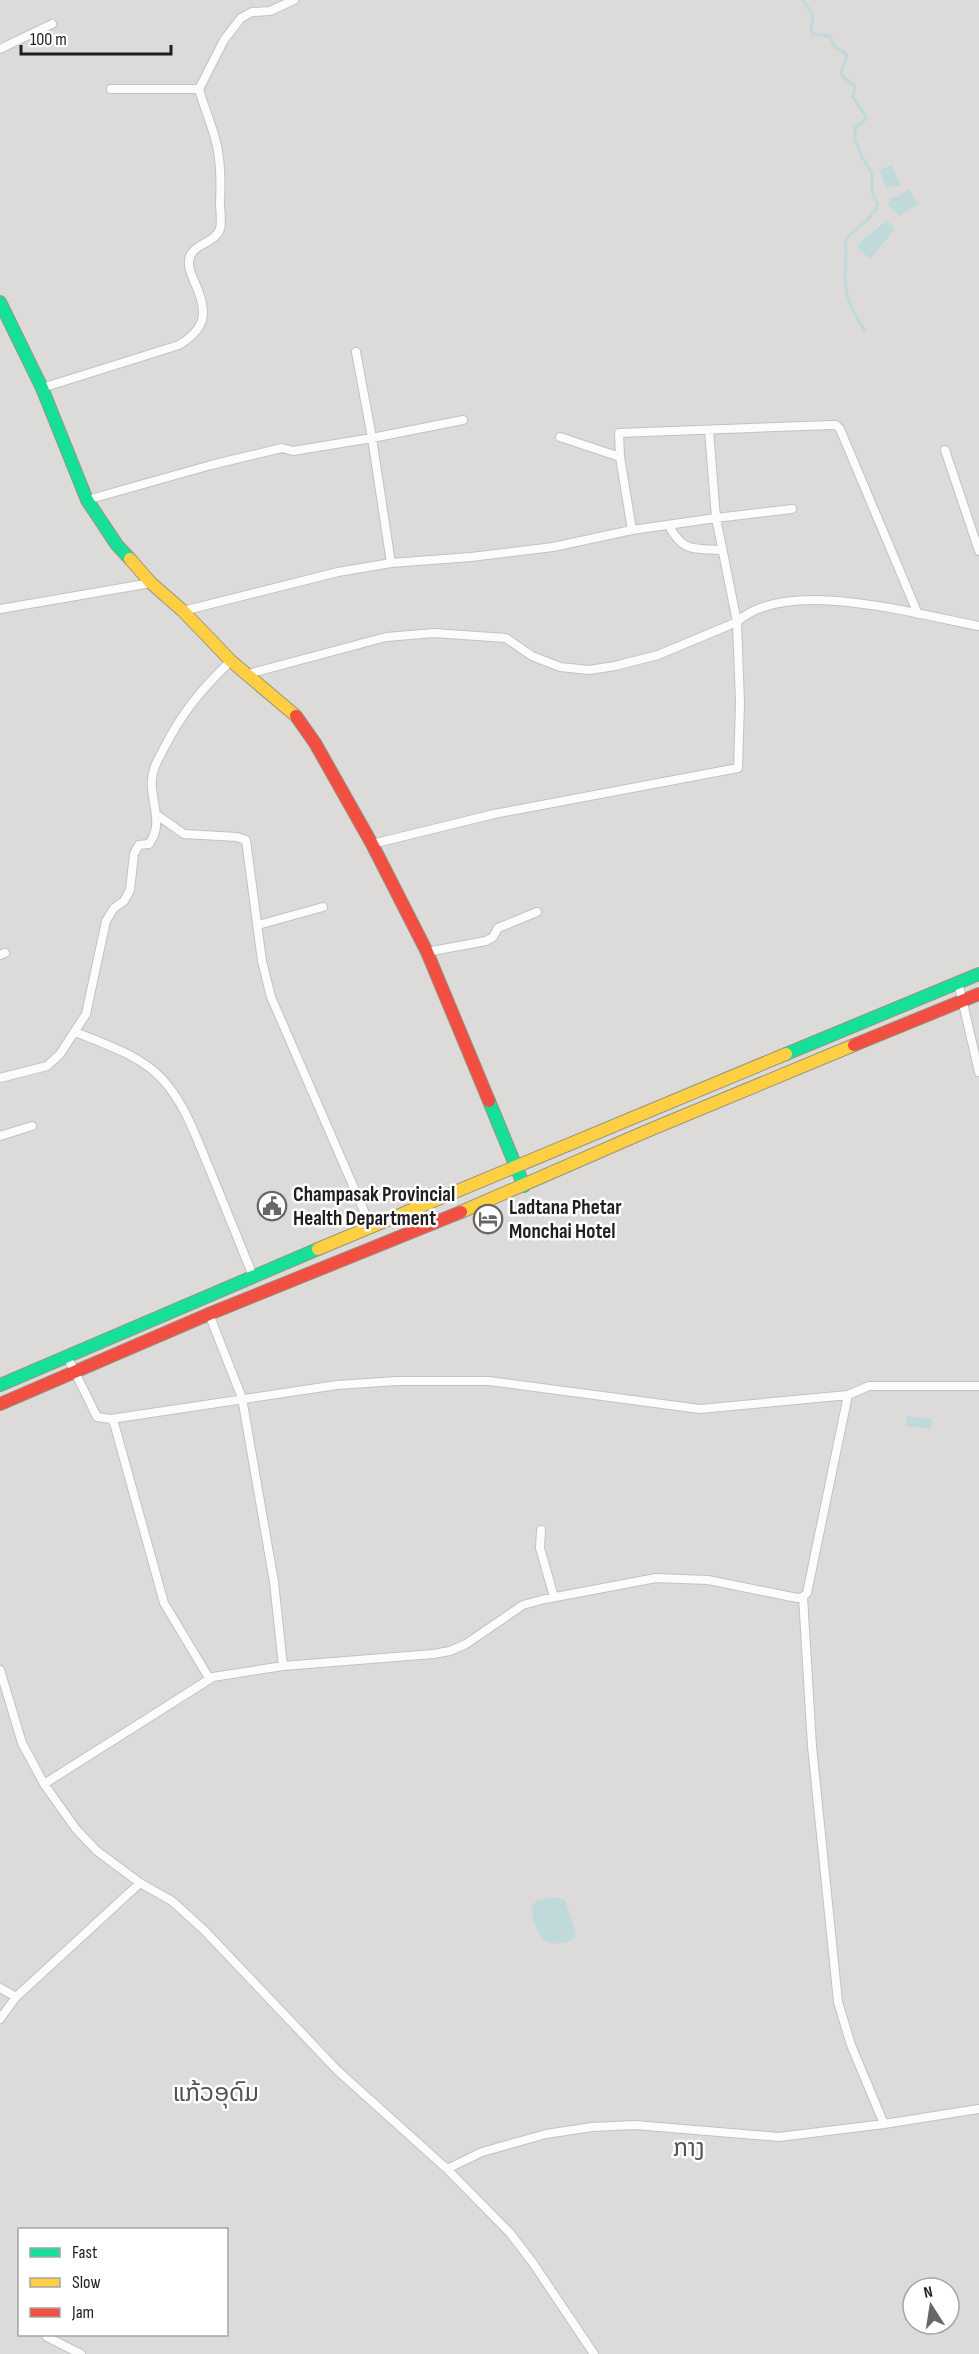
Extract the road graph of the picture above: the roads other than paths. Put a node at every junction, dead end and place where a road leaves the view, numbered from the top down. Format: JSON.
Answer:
{"nodes":[{"id":1,"x":294,"y":0,"type":"edge"},
{"id":2,"x":284,"y":2,"type":"edge"},
{"id":3,"x":52,"y":24,"type":"dead end"},
{"id":4,"x":0,"y":49,"type":"edge"},
{"id":5,"x":111,"y":88,"type":"dead end"},
{"id":6,"x":199,"y":89,"type":"junction"},
{"id":7,"x":0,"y":302,"type":"edge"},
{"id":8,"x":356,"y":352,"type":"dead end"},
{"id":9,"x":42,"y":388,"type":"junction"},
{"id":10,"x":463,"y":420,"type":"dead end"},
{"id":11,"x":709,"y":429,"type":"junction"},
{"id":12,"x":560,"y":437,"type":"dead end"},
{"id":13,"x":372,"y":438,"type":"junction"},
{"id":14,"x":945,"y":450,"type":"dead end"},
{"id":15,"x":620,"y":457,"type":"junction"},
{"id":16,"x":87,"y":500,"type":"junction"},
{"id":17,"x":792,"y":509,"type":"dead end"},
{"id":18,"x":716,"y":518,"type":"junction"},
{"id":19,"x":669,"y":526,"type":"junction"},
{"id":20,"x":632,"y":530,"type":"junction"},
{"id":21,"x":721,"y":550,"type":"junction"},
{"id":22,"x":979,"y":551,"type":"edge"},
{"id":23,"x":391,"y":563,"type":"junction"},
{"id":24,"x":151,"y":583,"type":"junction"},
{"id":25,"x":0,"y":609,"type":"edge"},
{"id":26,"x":183,"y":611,"type":"junction"},
{"id":27,"x":918,"y":614,"type":"junction"},
{"id":28,"x":737,"y":622,"type":"junction"},
{"id":29,"x":979,"y":626,"type":"edge"},
{"id":30,"x":231,"y":661,"type":"junction"},
{"id":31,"x":248,"y":674,"type":"junction"},
{"id":32,"x":158,"y":815,"type":"junction"},
{"id":33,"x":372,"y":844,"type":"junction"},
{"id":34,"x":323,"y":907,"type":"dead end"},
{"id":35,"x":537,"y":912,"type":"dead end"},
{"id":36,"x":258,"y":925,"type":"junction"},
{"id":37,"x":427,"y":951,"type":"junction"},
{"id":38,"x":979,"y":974,"type":"edge"},
{"id":39,"x":958,"y":982,"type":"junction"},
{"id":40,"x":979,"y":994,"type":"edge"},
{"id":41,"x":963,"y":1000,"type":"junction"},
{"id":42,"x":75,"y":1032,"type":"junction"},
{"id":43,"x":979,"y":1072,"type":"edge"},
{"id":44,"x":0,"y":1078,"type":"edge"},
{"id":45,"x":32,"y":1126,"type":"dead end"},
{"id":46,"x":0,"y":1136,"type":"edge"},
{"id":47,"x":515,"y":1167,"type":"junction"},
{"id":48,"x":524,"y":1186,"type":"junction"},
{"id":49,"x":370,"y":1227,"type":"junction"},
{"id":50,"x":254,"y":1276,"type":"junction"},
{"id":51,"x":209,"y":1314,"type":"junction"},
{"id":52,"x":67,"y":1356,"type":"junction"},
{"id":53,"x":75,"y":1373,"type":"junction"},
{"id":54,"x":0,"y":1385,"type":"edge"},
{"id":55,"x":979,"y":1386,"type":"edge"},
{"id":56,"x":848,"y":1395,"type":"junction"},
{"id":57,"x":242,"y":1398,"type":"junction"},
{"id":58,"x":0,"y":1404,"type":"edge"},
{"id":59,"x":111,"y":1419,"type":"junction"},
{"id":60,"x":541,"y":1530,"type":"dead end"},
{"id":61,"x":554,"y":1597,"type":"junction"},
{"id":62,"x":803,"y":1597,"type":"junction"},
{"id":63,"x":283,"y":1666,"type":"junction"},
{"id":64,"x":0,"y":1670,"type":"edge"},
{"id":65,"x":208,"y":1678,"type":"junction"},
{"id":66,"x":44,"y":1784,"type":"junction"},
{"id":67,"x":140,"y":1882,"type":"junction"},
{"id":68,"x":0,"y":1988,"type":"edge"},
{"id":69,"x":16,"y":1997,"type":"junction"},
{"id":70,"x":0,"y":2019,"type":"edge"},
{"id":71,"x":979,"y":2109,"type":"edge"},
{"id":72,"x":884,"y":2124,"type":"junction"},
{"id":73,"x":447,"y":2169,"type":"junction"},
{"id":74,"x":48,"y":2337,"type":"dead end"},
{"id":75,"x":81,"y":2354,"type":"edge"},
{"id":76,"x":594,"y":2354,"type":"edge"}],
"edges":[{"from":1,"to":2,"type":"street"},
{"from":2,"to":6,"type":"street"},
{"from":3,"to":4,"type":"street"},
{"from":5,"to":6,"type":"street"},
{"from":6,"to":9,"type":"street"},
{"from":7,"to":9,"type":"main road"},
{"from":8,"to":13,"type":"street"},
{"from":9,"to":16,"type":"main road"},
{"from":10,"to":13,"type":"street"},
{"from":11,"to":15,"type":"street"},
{"from":11,"to":18,"type":"street"},
{"from":11,"to":27,"type":"street"},
{"from":12,"to":15,"type":"street"},
{"from":13,"to":16,"type":"street"},
{"from":13,"to":23,"type":"street"},
{"from":14,"to":22,"type":"street"},
{"from":15,"to":20,"type":"street"},
{"from":16,"to":24,"type":"main road"},
{"from":17,"to":18,"type":"street"},
{"from":18,"to":19,"type":"street"},
{"from":18,"to":21,"type":"street"},
{"from":19,"to":20,"type":"street"},
{"from":19,"to":21,"type":"street"},
{"from":20,"to":23,"type":"street"},
{"from":21,"to":28,"type":"street"},
{"from":23,"to":26,"type":"street"},
{"from":24,"to":25,"type":"street"},
{"from":24,"to":26,"type":"main road"},
{"from":26,"to":30,"type":"main road"},
{"from":27,"to":28,"type":"street"},
{"from":27,"to":29,"type":"street"},
{"from":28,"to":31,"type":"street"},
{"from":28,"to":33,"type":"street"},
{"from":30,"to":31,"type":"main road"},
{"from":30,"to":32,"type":"street"},
{"from":31,"to":33,"type":"main road"},
{"from":32,"to":36,"type":"street"},
{"from":32,"to":42,"type":"street"},
{"from":33,"to":37,"type":"main road"},
{"from":34,"to":36,"type":"street"},
{"from":35,"to":37,"type":"street"},
{"from":36,"to":49,"type":"street"},
{"from":37,"to":47,"type":"main road"},
{"from":38,"to":39,"type":"main road"},
{"from":39,"to":41,"type":"street"},
{"from":39,"to":47,"type":"main road"},
{"from":40,"to":41,"type":"main road"},
{"from":41,"to":43,"type":"street"},
{"from":41,"to":48,"type":"main road"},
{"from":42,"to":44,"type":"street"},
{"from":42,"to":50,"type":"street"},
{"from":45,"to":46,"type":"street"},
{"from":47,"to":48,"type":"main road"},
{"from":47,"to":49,"type":"main road"},
{"from":48,"to":51,"type":"main road"},
{"from":49,"to":50,"type":"main road"},
{"from":50,"to":52,"type":"main road"},
{"from":51,"to":53,"type":"main road"},
{"from":51,"to":57,"type":"street"},
{"from":52,"to":53,"type":"street"},
{"from":52,"to":54,"type":"main road"},
{"from":53,"to":58,"type":"main road"},
{"from":53,"to":59,"type":"street"},
{"from":55,"to":56,"type":"street"},
{"from":56,"to":57,"type":"street"},
{"from":56,"to":62,"type":"street"},
{"from":57,"to":59,"type":"street"},
{"from":57,"to":63,"type":"street"},
{"from":59,"to":65,"type":"street"},
{"from":60,"to":61,"type":"street"},
{"from":61,"to":62,"type":"street"},
{"from":61,"to":63,"type":"street"},
{"from":62,"to":72,"type":"street"},
{"from":63,"to":65,"type":"street"},
{"from":64,"to":66,"type":"street"},
{"from":65,"to":66,"type":"street"},
{"from":66,"to":67,"type":"street"},
{"from":67,"to":69,"type":"street"},
{"from":67,"to":73,"type":"street"},
{"from":68,"to":69,"type":"street"},
{"from":69,"to":70,"type":"street"},
{"from":71,"to":72,"type":"street"},
{"from":72,"to":73,"type":"street"},
{"from":73,"to":76,"type":"street"},
{"from":74,"to":75,"type":"street"}]}
